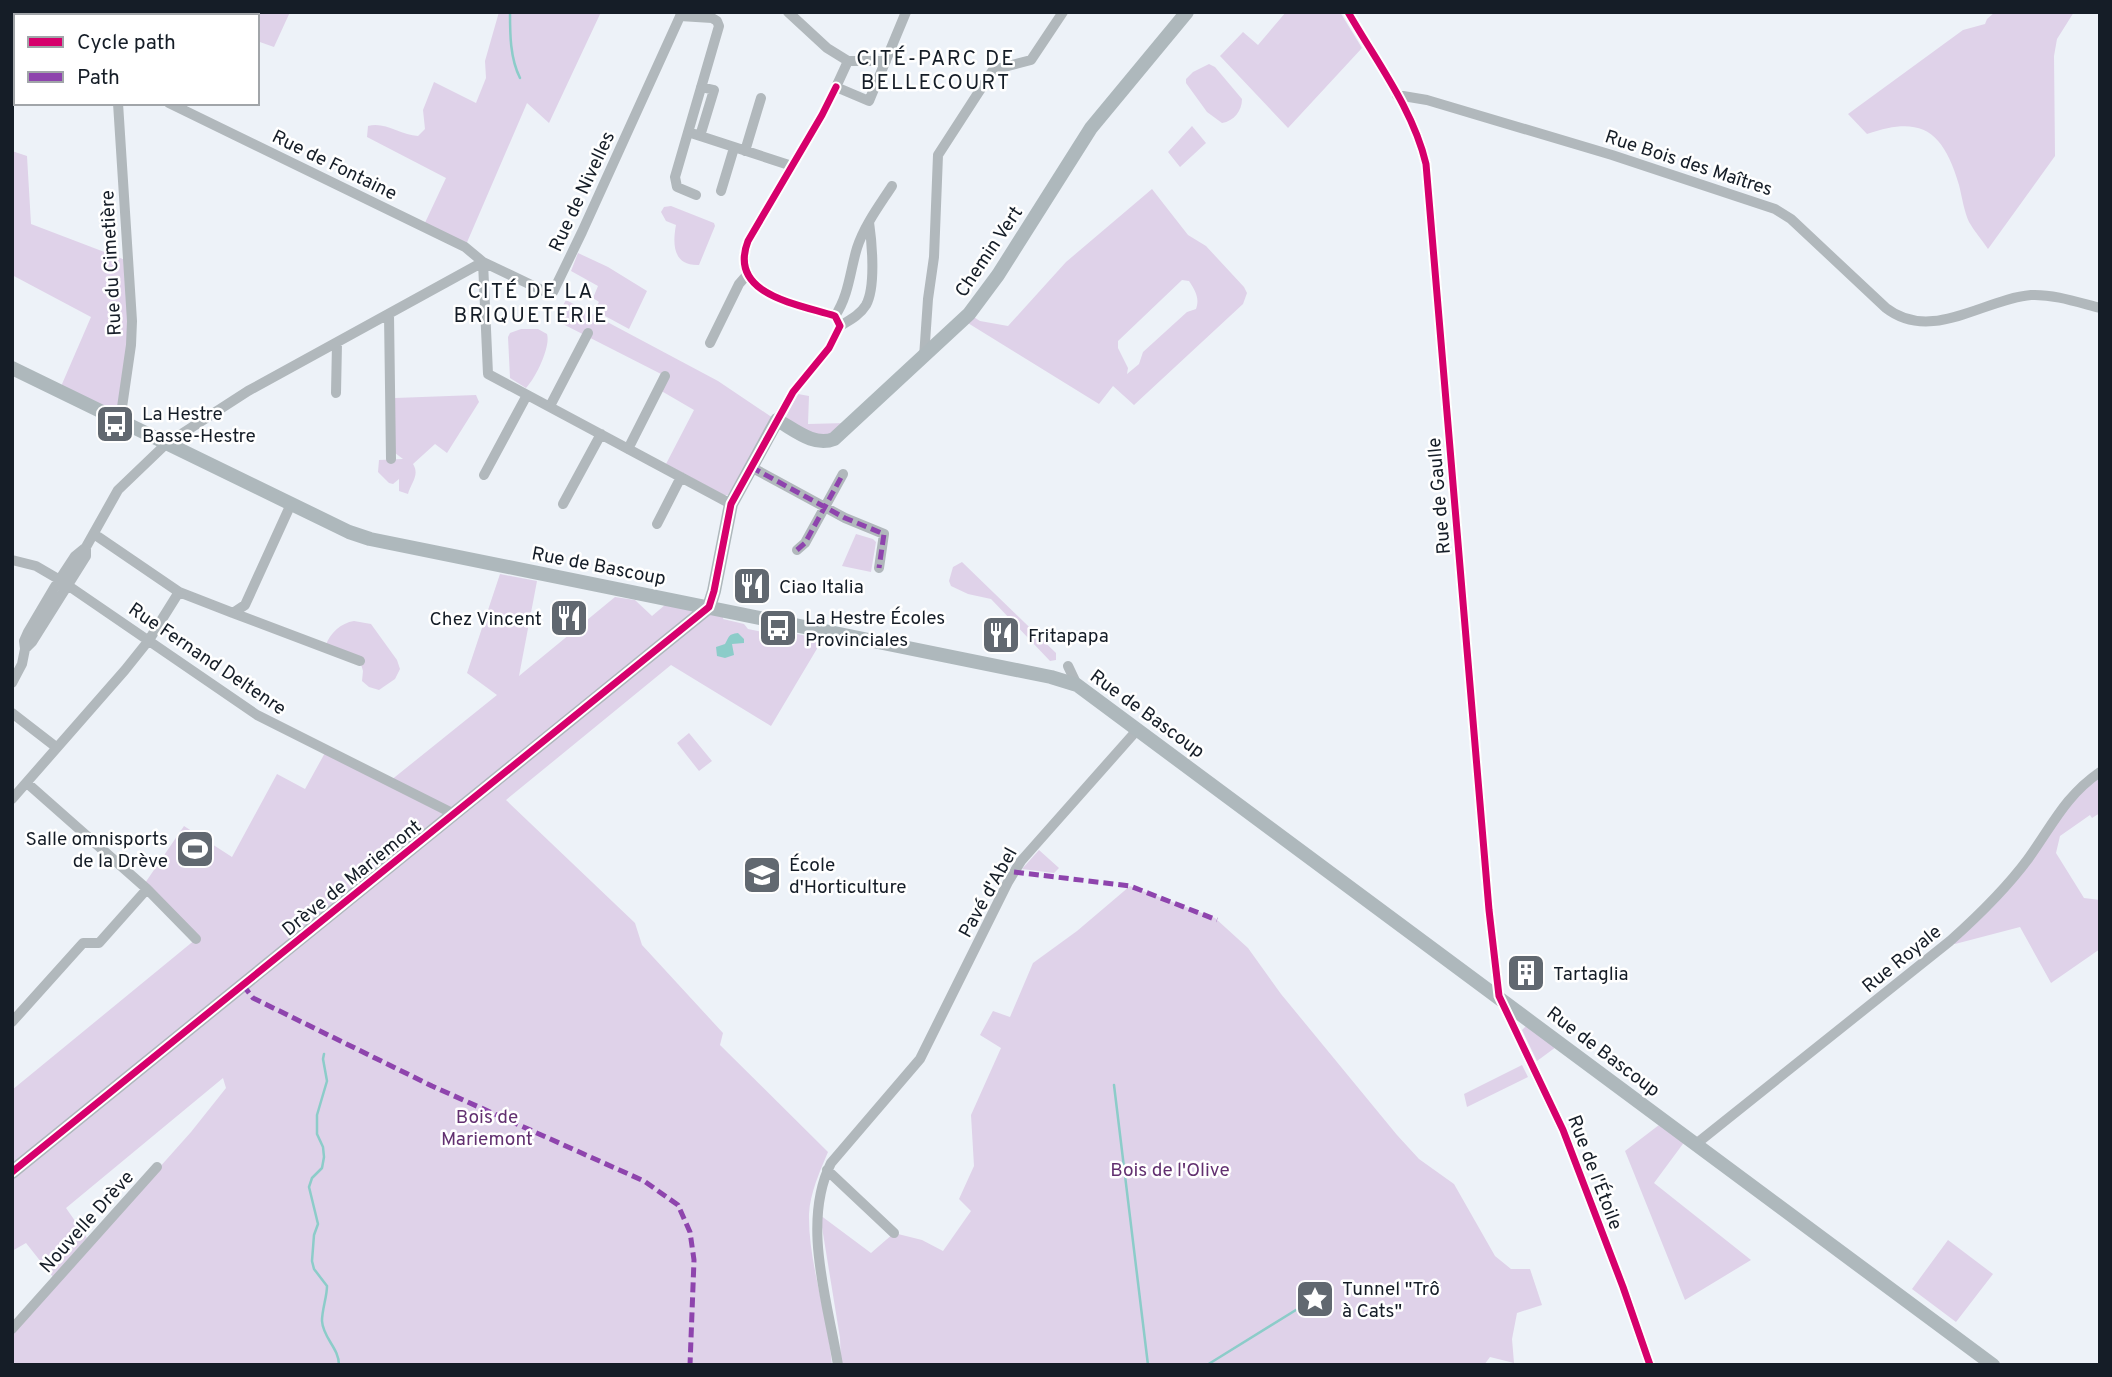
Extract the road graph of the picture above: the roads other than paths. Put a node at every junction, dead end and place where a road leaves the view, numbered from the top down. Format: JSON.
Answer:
{"nodes":[{"id":1,"x":906,"y":12,"type":"edge"},
{"id":2,"x":1063,"y":12,"type":"edge"},
{"id":3,"x":1187,"y":12,"type":"edge"},
{"id":4,"x":1348,"y":12,"type":"edge"},
{"id":5,"x":681,"y":14,"type":"edge"},
{"id":6,"x":794,"y":15,"type":"edge"},
{"id":7,"x":721,"y":17,"type":"edge"},
{"id":8,"x":848,"y":61,"type":"junction"},
{"id":9,"x":886,"y":61,"type":"junction"},
{"id":10,"x":701,"y":87,"type":"junction"},
{"id":11,"x":836,"y":87,"type":"junction"},
{"id":12,"x":1397,"y":95,"type":"junction"},
{"id":13,"x":761,"y":98,"type":"dead end"},
{"id":14,"x":118,"y":105,"type":"edge"},
{"id":15,"x":173,"y":105,"type":"edge"},
{"id":16,"x":688,"y":132,"type":"junction"},
{"id":17,"x":700,"y":136,"type":"junction"},
{"id":18,"x":740,"y":149,"type":"junction"},
{"id":19,"x":792,"y":166,"type":"junction"},
{"id":20,"x":892,"y":186,"type":"dead end"},
{"id":21,"x":721,"y":191,"type":"dead end"},
{"id":22,"x":696,"y":195,"type":"dead end"},
{"id":23,"x":869,"y":222,"type":"junction"},
{"id":24,"x":483,"y":262,"type":"junction"},
{"id":25,"x":746,"y":276,"type":"junction"},
{"id":26,"x":2100,"y":308,"type":"edge"},
{"id":27,"x":388,"y":315,"type":"junction"},
{"id":28,"x":838,"y":321,"type":"junction"},
{"id":29,"x":588,"y":333,"type":"dead end"},
{"id":30,"x":710,"y":342,"type":"dead end"},
{"id":31,"x":337,"y":343,"type":"junction"},
{"id":32,"x":924,"y":357,"type":"junction"},
{"id":33,"x":12,"y":368,"type":"edge"},
{"id":34,"x":665,"y":376,"type":"dead end"},
{"id":35,"x":336,"y":393,"type":"dead end"},
{"id":36,"x":527,"y":395,"type":"junction"},
{"id":37,"x":550,"y":406,"type":"junction"},
{"id":38,"x":120,"y":421,"type":"junction"},
{"id":39,"x":777,"y":421,"type":"junction"},
{"id":40,"x":601,"y":435,"type":"junction"},
{"id":41,"x":166,"y":444,"type":"junction"},
{"id":42,"x":628,"y":449,"type":"junction"},
{"id":43,"x":391,"y":459,"type":"dead end"},
{"id":44,"x":751,"y":467,"type":"junction"},
{"id":45,"x":843,"y":474,"type":"dead end"},
{"id":46,"x":484,"y":475,"type":"dead end"},
{"id":47,"x":681,"y":477,"type":"junction"},
{"id":48,"x":291,"y":504,"type":"junction"},
{"id":49,"x":563,"y":504,"type":"dead end"},
{"id":50,"x":732,"y":504,"type":"junction"},
{"id":51,"x":825,"y":506,"type":"junction"},
{"id":52,"x":657,"y":523,"type":"dead end"},
{"id":53,"x":94,"y":534,"type":"junction"},
{"id":54,"x":797,"y":550,"type":"dead end"},
{"id":55,"x":12,"y":561,"type":"edge"},
{"id":56,"x":879,"y":568,"type":"dead end"},
{"id":57,"x":64,"y":582,"type":"junction"},
{"id":58,"x":179,"y":592,"type":"junction"},
{"id":59,"x":709,"y":607,"type":"junction"},
{"id":60,"x":233,"y":612,"type":"junction"},
{"id":61,"x":149,"y":640,"type":"junction"},
{"id":62,"x":12,"y":644,"type":"edge"},
{"id":63,"x":25,"y":649,"type":"junction"},
{"id":64,"x":360,"y":661,"type":"dead end"},
{"id":65,"x":1068,"y":666,"type":"dead end"},
{"id":66,"x":12,"y":683,"type":"edge"},
{"id":67,"x":1077,"y":685,"type":"junction"},
{"id":68,"x":12,"y":713,"type":"edge"},
{"id":69,"x":1138,"y":729,"type":"junction"},
{"id":70,"x":57,"y":747,"type":"junction"},
{"id":71,"x":2100,"y":772,"type":"edge"},
{"id":72,"x":27,"y":783,"type":"junction"},
{"id":73,"x":12,"y":799,"type":"edge"},
{"id":74,"x":454,"y":814,"type":"junction"},
{"id":75,"x":146,"y":889,"type":"junction"},
{"id":76,"x":196,"y":939,"type":"dead end"},
{"id":77,"x":1499,"y":996,"type":"junction"},
{"id":78,"x":12,"y":1022,"type":"edge"},
{"id":79,"x":1696,"y":1144,"type":"junction"},
{"id":80,"x":157,"y":1167,"type":"dead end"},
{"id":81,"x":827,"y":1170,"type":"junction"},
{"id":82,"x":12,"y":1172,"type":"edge"},
{"id":83,"x":894,"y":1233,"type":"dead end"},
{"id":84,"x":12,"y":1329,"type":"edge"},
{"id":85,"x":838,"y":1365,"type":"edge"},
{"id":86,"x":1650,"y":1365,"type":"edge"},
{"id":87,"x":1993,"y":1365,"type":"edge"}],
"edges":[{"from":1,"to":9,"type":"street"},
{"from":2,"to":32,"type":"street"},
{"from":3,"to":32,"type":"main road","name":"Chemin Vert"},
{"from":4,"to":12,"type":"street","name":"Rue de Gaulle"},
{"from":5,"to":7,"type":"street"},
{"from":5,"to":24,"type":"street","name":"Rue de Nivelles"},
{"from":6,"to":8,"type":"street"},
{"from":7,"to":10,"type":"street"},
{"from":8,"to":9,"type":"street"},
{"from":8,"to":11,"type":"street"},
{"from":9,"to":11,"type":"street"},
{"from":10,"to":16,"type":"street"},
{"from":10,"to":17,"type":"street"},
{"from":11,"to":19,"type":"street"},
{"from":12,"to":26,"type":"street","name":"Rue Bois des Maîtres"},
{"from":12,"to":77,"type":"street","name":"Rue de Gaulle"},
{"from":13,"to":18,"type":"street"},
{"from":14,"to":38,"type":"street","name":"Rue du Cimetière"},
{"from":15,"to":24,"type":"street","name":"Rue de Fontaine"},
{"from":16,"to":17,"type":"street"},
{"from":16,"to":22,"type":"street"},
{"from":17,"to":18,"type":"street"},
{"from":18,"to":19,"type":"street"},
{"from":18,"to":21,"type":"street"},
{"from":19,"to":25,"type":"street"},
{"from":20,"to":23,"type":"street"},
{"from":23,"to":28,"type":"street"},
{"from":23,"to":28,"type":"street"},
{"from":24,"to":27,"type":"street"},
{"from":24,"to":36,"type":"street"},
{"from":25,"to":28,"type":"street"},
{"from":25,"to":30,"type":"street"},
{"from":27,"to":31,"type":"street"},
{"from":27,"to":43,"type":"street"},
{"from":28,"to":39,"type":"street"},
{"from":29,"to":37,"type":"street"},
{"from":31,"to":35,"type":"street"},
{"from":31,"to":41,"type":"street"},
{"from":32,"to":39,"type":"main road","name":"Chemin Vert"},
{"from":33,"to":38,"type":"main road","name":"Rue de Bascoup"},
{"from":34,"to":42,"type":"street"},
{"from":36,"to":37,"type":"street"},
{"from":36,"to":46,"type":"street"},
{"from":37,"to":40,"type":"street"},
{"from":38,"to":41,"type":"main road","name":"Rue de Bascoup"},
{"from":39,"to":44,"type":"main road"},
{"from":40,"to":42,"type":"street"},
{"from":40,"to":49,"type":"street"},
{"from":41,"to":48,"type":"main road","name":"Rue de Bascoup"},
{"from":41,"to":53,"type":"street"},
{"from":42,"to":47,"type":"street"},
{"from":44,"to":50,"type":"main road"},
{"from":44,"to":51,"type":"street"},
{"from":45,"to":51,"type":"street"},
{"from":47,"to":50,"type":"street"},
{"from":47,"to":52,"type":"street"},
{"from":48,"to":59,"type":"main road","name":"Rue de Bascoup"},
{"from":48,"to":60,"type":"street"},
{"from":50,"to":59,"type":"main road"},
{"from":51,"to":54,"type":"street"},
{"from":51,"to":56,"type":"street"},
{"from":53,"to":57,"type":"street"},
{"from":53,"to":58,"type":"street"},
{"from":55,"to":57,"type":"street","name":"Rue Fernand Deltenre"},
{"from":57,"to":61,"type":"street","name":"Rue Fernand Deltenre"},
{"from":57,"to":63,"type":"street"},
{"from":58,"to":60,"type":"street"},
{"from":58,"to":61,"type":"street"},
{"from":59,"to":67,"type":"main road","name":"Rue de Bascoup"},
{"from":59,"to":74,"type":"main road","name":"Drève de Mariemont"},
{"from":60,"to":64,"type":"street"},
{"from":61,"to":70,"type":"street"},
{"from":61,"to":74,"type":"street","name":"Rue Fernand Deltenre"},
{"from":62,"to":63,"type":"street"},
{"from":63,"to":66,"type":"street"},
{"from":65,"to":67,"type":"street"},
{"from":67,"to":69,"type":"main road","name":"Rue de Bascoup"},
{"from":68,"to":70,"type":"street"},
{"from":69,"to":77,"type":"main road","name":"Rue de Bascoup"},
{"from":69,"to":81,"type":"street","name":"Pavé d'Abel"},
{"from":70,"to":72,"type":"street"},
{"from":71,"to":79,"type":"street","name":"Rue Royale"},
{"from":72,"to":73,"type":"street"},
{"from":72,"to":75,"type":"street"},
{"from":74,"to":82,"type":"main road","name":"Drève de Mariemont"},
{"from":75,"to":76,"type":"street"},
{"from":75,"to":78,"type":"street"},
{"from":77,"to":79,"type":"main road","name":"Rue de Bascoup"},
{"from":77,"to":86,"type":"street","name":"Rue de l'Étoile"},
{"from":79,"to":87,"type":"main road","name":"Rue de Bascoup"},
{"from":80,"to":84,"type":"street","name":"Nouvelle Drève"},
{"from":81,"to":83,"type":"street"},
{"from":81,"to":85,"type":"street"}]}
